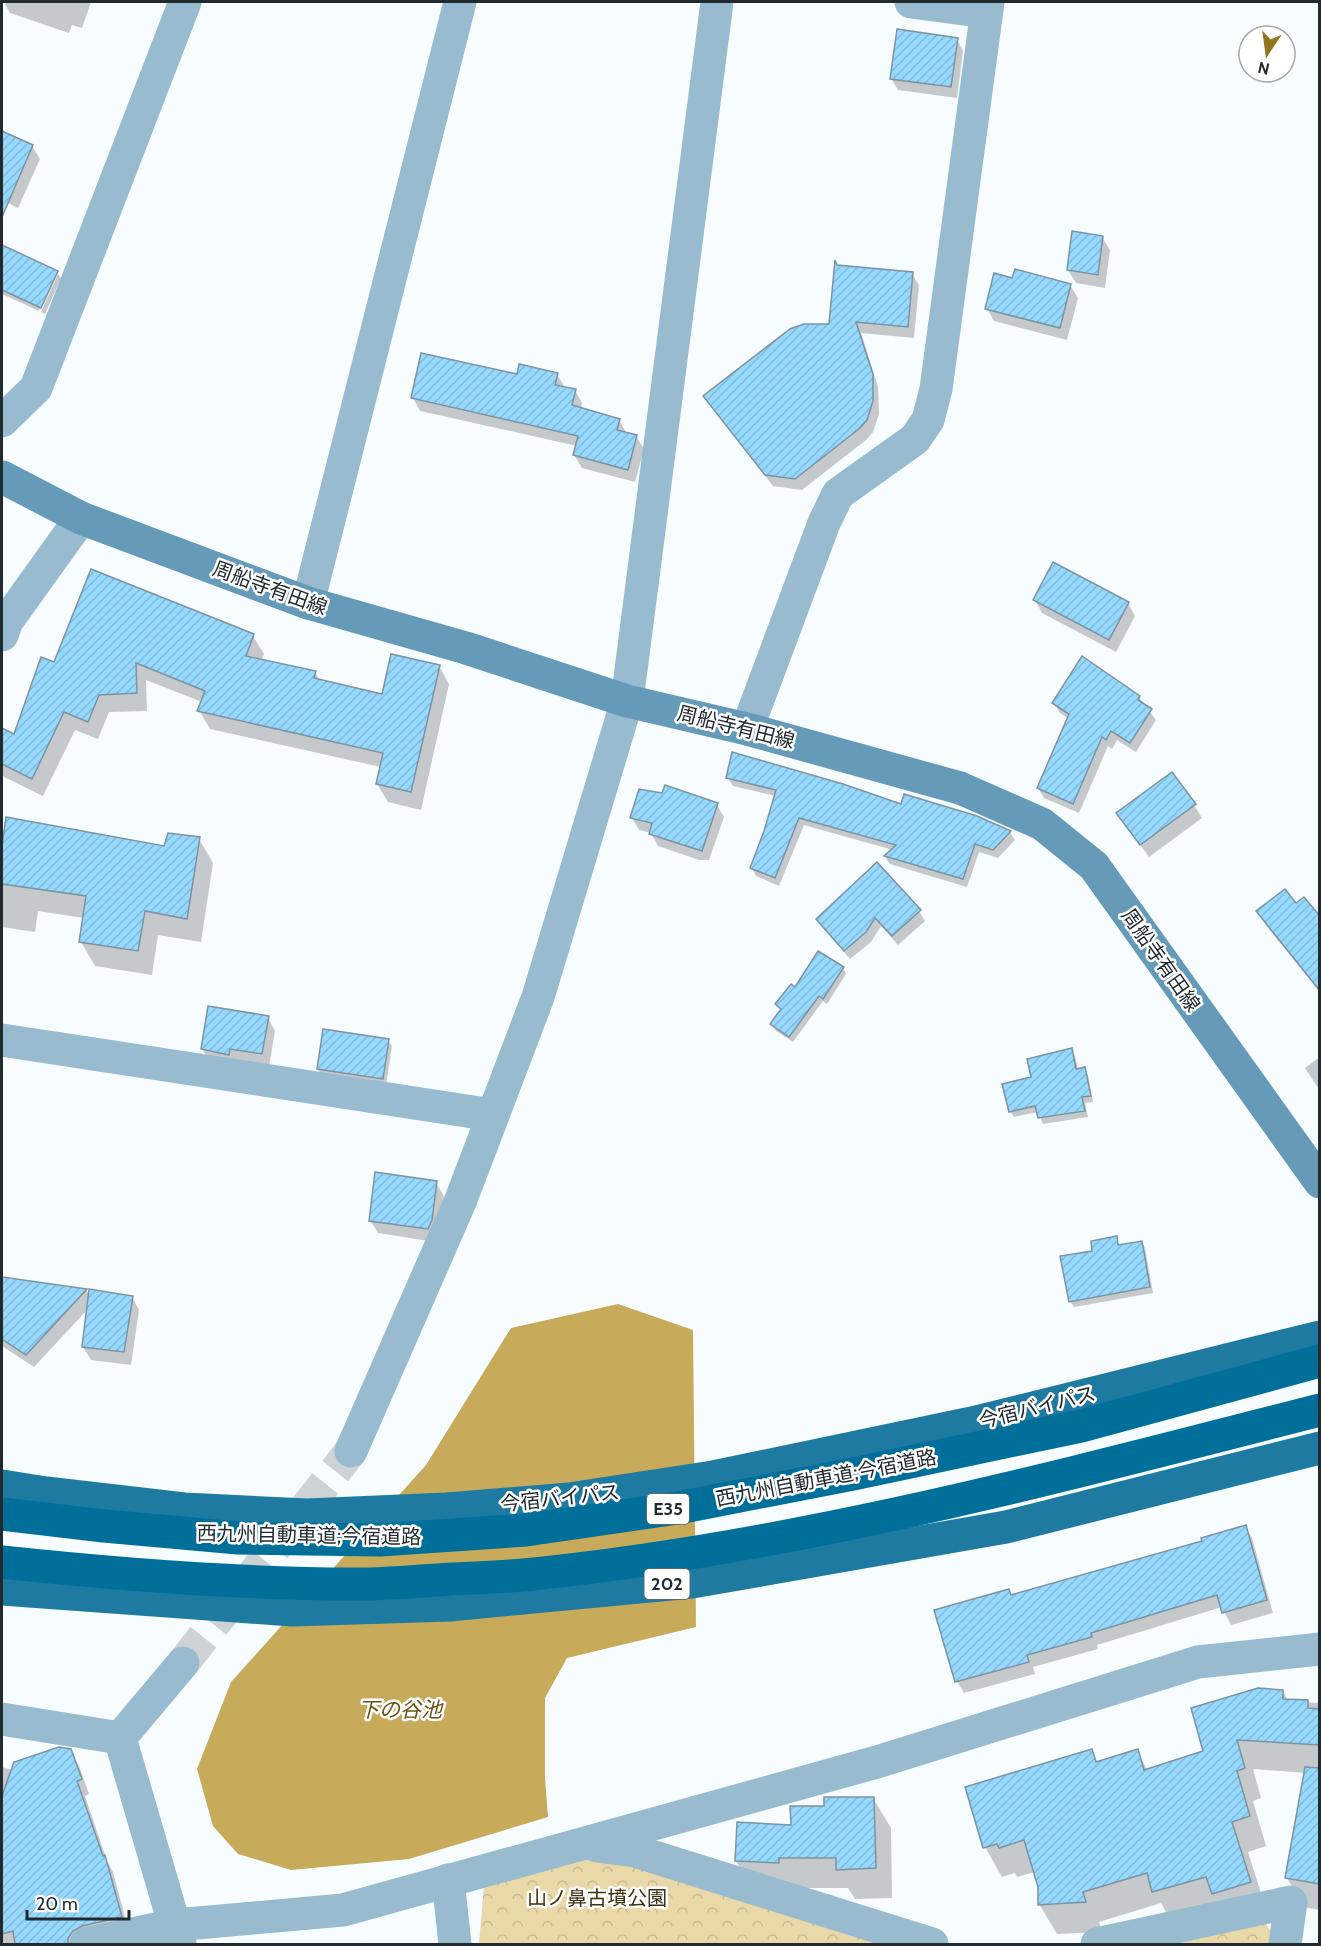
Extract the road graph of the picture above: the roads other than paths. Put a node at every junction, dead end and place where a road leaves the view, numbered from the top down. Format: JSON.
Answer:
{"nodes":[{"id":1,"x":185,"y":2,"type":"edge"},
{"id":2,"x":460,"y":2,"type":"edge"},
{"id":3,"x":717,"y":2,"type":"edge"},
{"id":4,"x":911,"y":2,"type":"edge"},
{"id":5,"x":987,"y":7,"type":"edge"},
{"id":6,"x":2,"y":421,"type":"edge"},
{"id":7,"x":2,"y":477,"type":"edge"},
{"id":8,"x":81,"y":518,"type":"junction"},
{"id":9,"x":308,"y":603,"type":"junction"},
{"id":10,"x":2,"y":635,"type":"edge"},
{"id":11,"x":627,"y":701,"type":"junction"},
{"id":12,"x":747,"y":729,"type":"junction"},
{"id":13,"x":2,"y":1040,"type":"edge"},
{"id":14,"x":493,"y":1115,"type":"junction"},
{"id":15,"x":1320,"y":1182,"type":"edge"},
{"id":16,"x":1320,"y":1337,"type":"edge"},
{"id":17,"x":1320,"y":1361,"type":"edge"},
{"id":18,"x":1320,"y":1410,"type":"edge"},
{"id":19,"x":1320,"y":1448,"type":"edge"},
{"id":20,"x":351,"y":1451,"type":"tunnel mouth"},
{"id":21,"x":2,"y":1486,"type":"edge"},
{"id":22,"x":2,"y":1514,"type":"edge"},
{"id":23,"x":2,"y":1562,"type":"edge"},
{"id":24,"x":2,"y":1589,"type":"edge"},
{"id":25,"x":1320,"y":1649,"type":"edge"},
{"id":26,"x":183,"y":1663,"type":"tunnel mouth"},
{"id":27,"x":2,"y":1719,"type":"edge"},
{"id":28,"x":120,"y":1738,"type":"junction"},
{"id":29,"x":583,"y":1845,"type":"junction"},
{"id":30,"x":448,"y":1881,"type":"junction"},
{"id":31,"x":1305,"y":1904,"type":"edge"},
{"id":32,"x":178,"y":1935,"type":"edge"},
{"id":33,"x":86,"y":1944,"type":"edge"},
{"id":34,"x":455,"y":1944,"type":"edge"},
{"id":35,"x":932,"y":1944,"type":"edge"},
{"id":36,"x":1097,"y":1944,"type":"edge"},
{"id":37,"x":1285,"y":1944,"type":"edge"}],
"edges":[{"from":1,"to":6,"type":"street"},
{"from":2,"to":9,"type":"street"},
{"from":3,"to":11,"type":"street"},
{"from":4,"to":5,"type":"street"},
{"from":5,"to":12,"type":"street"},
{"from":7,"to":8,"type":"main road","name":"周船寺有田線"},
{"from":8,"to":9,"type":"main road","name":"周船寺有田線"},
{"from":8,"to":10,"type":"street"},
{"from":9,"to":11,"type":"main road","name":"周船寺有田線"},
{"from":11,"to":12,"type":"main road","name":"周船寺有田線"},
{"from":11,"to":14,"type":"street"},
{"from":12,"to":15,"type":"main road","name":"周船寺有田線"},
{"from":13,"to":14,"type":"street"},
{"from":14,"to":20,"type":"street"},
{"from":16,"to":21,"type":"highway","name":"今宿バイパス"},
{"from":17,"to":22,"type":"highway","name":"西九州自動車道;今宿道路","number":"E35","bridge":true},
{"from":18,"to":23,"type":"highway","number":"E35","bridge":true},
{"from":19,"to":24,"type":"highway","number":"202"},
{"from":25,"to":29,"type":"street"},
{"from":26,"to":28,"type":"street"},
{"from":27,"to":28,"type":"street"},
{"from":28,"to":32,"type":"street"},
{"from":29,"to":30,"type":"street"},
{"from":29,"to":35,"type":"street"},
{"from":30,"to":32,"type":"street"},
{"from":30,"to":34,"type":"street"},
{"from":31,"to":36,"type":"street"},
{"from":31,"to":37,"type":"street"},
{"from":32,"to":33,"type":"street"}]}
